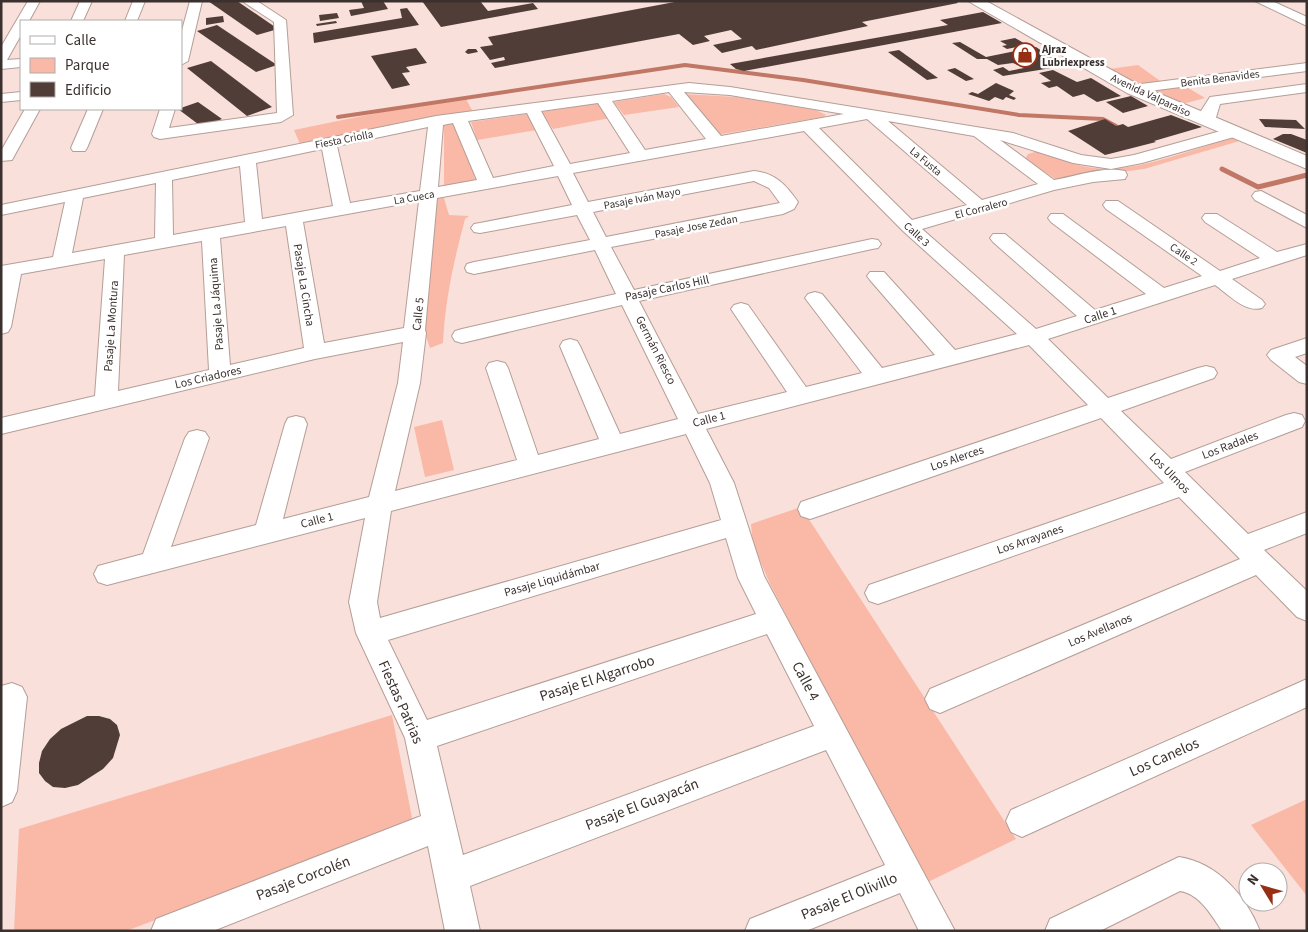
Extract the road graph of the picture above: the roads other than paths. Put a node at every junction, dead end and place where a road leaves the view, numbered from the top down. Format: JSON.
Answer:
{"nodes":[{"id":1,"x":34,"y":1,"type":"edge"},
{"id":2,"x":86,"y":1,"type":"edge"},
{"id":3,"x":139,"y":1,"type":"edge"},
{"id":4,"x":196,"y":1,"type":"edge"},
{"id":5,"x":248,"y":1,"type":"edge"},
{"id":6,"x":975,"y":1,"type":"edge"},
{"id":7,"x":1262,"y":1,"type":"edge"},
{"id":8,"x":24,"y":20,"type":"edge"},
{"id":9,"x":76,"y":20,"type":"edge"},
{"id":10,"x":131,"y":20,"type":"edge"},
{"id":11,"x":1307,"y":22,"type":"edge"},
{"id":12,"x":20,"y":26,"type":"edge"},
{"id":13,"x":184,"y":46,"type":"edge"},
{"id":14,"x":1,"y":59,"type":"edge"},
{"id":15,"x":20,"y":63,"type":"edge"},
{"id":16,"x":1,"y":66,"type":"edge"},
{"id":17,"x":1307,"y":67,"type":"edge"},
{"id":18,"x":674,"y":88,"type":"junction"},
{"id":19,"x":1307,"y":88,"type":"edge"},
{"id":20,"x":1133,"y":89,"type":"junction"},
{"id":21,"x":20,"y":96,"type":"edge"},
{"id":22,"x":1,"y":98,"type":"edge"},
{"id":23,"x":603,"y":99,"type":"junction"},
{"id":24,"x":532,"y":109,"type":"junction"},
{"id":25,"x":31,"y":110,"type":"edge"},
{"id":26,"x":96,"y":110,"type":"edge"},
{"id":27,"x":167,"y":110,"type":"edge"},
{"id":28,"x":827,"y":114,"type":"junction"},
{"id":29,"x":870,"y":114,"type":"junction"},
{"id":30,"x":459,"y":118,"type":"junction"},
{"id":31,"x":436,"y":121,"type":"junction"},
{"id":32,"x":1209,"y":121,"type":"junction"},
{"id":33,"x":807,"y":125,"type":"junction"},
{"id":34,"x":1235,"y":132,"type":"junction"},
{"id":35,"x":980,"y":133,"type":"junction"},
{"id":36,"x":328,"y":142,"type":"junction"},
{"id":37,"x":717,"y":142,"type":"junction"},
{"id":38,"x":1257,"y":142,"type":"junction"},
{"id":39,"x":80,"y":148,"type":"dead end"},
{"id":40,"x":1041,"y":148,"type":"junction"},
{"id":41,"x":640,"y":155,"type":"junction"},
{"id":42,"x":6,"y":157,"type":"dead end"},
{"id":43,"x":248,"y":159,"type":"junction"},
{"id":44,"x":1017,"y":160,"type":"junction"},
{"id":45,"x":1307,"y":163,"type":"edge"},
{"id":46,"x":563,"y":170,"type":"junction"},
{"id":47,"x":164,"y":176,"type":"junction"},
{"id":48,"x":487,"y":184,"type":"junction"},
{"id":49,"x":1052,"y":186,"type":"junction"},
{"id":50,"x":429,"y":194,"type":"junction"},
{"id":51,"x":75,"y":196,"type":"junction"},
{"id":52,"x":1262,"y":196,"type":"dead end"},
{"id":53,"x":788,"y":205,"type":"joint"},
{"id":54,"x":1112,"y":205,"type":"dead end"},
{"id":55,"x":981,"y":208,"type":"junction"},
{"id":56,"x":584,"y":209,"type":"junction"},
{"id":57,"x":1,"y":210,"type":"edge"},
{"id":58,"x":343,"y":210,"type":"junction"},
{"id":59,"x":1057,"y":218,"type":"dead end"},
{"id":60,"x":1211,"y":218,"type":"dead end"},
{"id":61,"x":294,"y":219,"type":"junction"},
{"id":62,"x":1307,"y":223,"type":"edge"},
{"id":63,"x":254,"y":226,"type":"junction"},
{"id":64,"x":909,"y":227,"type":"junction"},
{"id":65,"x":480,"y":228,"type":"dead end"},
{"id":66,"x":211,"y":234,"type":"junction"},
{"id":67,"x":999,"y":238,"type":"dead end"},
{"id":68,"x":164,"y":242,"type":"junction"},
{"id":69,"x":872,"y":244,"type":"dead end"},
{"id":70,"x":602,"y":245,"type":"junction"},
{"id":71,"x":1307,"y":249,"type":"edge"},
{"id":72,"x":115,"y":251,"type":"junction"},
{"id":73,"x":1275,"y":259,"type":"junction"},
{"id":74,"x":61,"y":261,"type":"junction"},
{"id":75,"x":474,"y":268,"type":"dead end"},
{"id":76,"x":7,"y":271,"type":"edge"},
{"id":77,"x":877,"y":276,"type":"dead end"},
{"id":78,"x":1218,"y":278,"type":"junction"},
{"id":79,"x":628,"y":296,"type":"junction"},
{"id":80,"x":1161,"y":296,"type":"junction"},
{"id":81,"x":815,"y":298,"type":"dead end"},
{"id":82,"x":1255,"y":304,"type":"dead end"},
{"id":83,"x":742,"y":309,"type":"dead end"},
{"id":84,"x":1091,"y":318,"type":"junction"},
{"id":85,"x":1,"y":327,"type":"edge"},
{"id":86,"x":416,"y":333,"type":"junction"},
{"id":87,"x":462,"y":336,"type":"dead end"},
{"id":88,"x":1033,"y":336,"type":"junction"},
{"id":89,"x":1307,"y":345,"type":"edge"},
{"id":90,"x":570,"y":346,"type":"dead end"},
{"id":91,"x":315,"y":352,"type":"junction"},
{"id":92,"x":950,"y":358,"type":"junction"},
{"id":93,"x":496,"y":368,"type":"dead end"},
{"id":94,"x":1206,"y":373,"type":"dead end"},
{"id":95,"x":220,"y":374,"type":"junction"},
{"id":96,"x":876,"y":376,"type":"junction"},
{"id":97,"x":1307,"y":377,"type":"edge"},
{"id":98,"x":801,"y":396,"type":"junction"},
{"id":99,"x":106,"y":401,"type":"junction"},
{"id":100,"x":1104,"y":407,"type":"junction"},
{"id":101,"x":1294,"y":421,"type":"dead end"},
{"id":102,"x":693,"y":423,"type":"junction"},
{"id":103,"x":296,"y":424,"type":"dead end"},
{"id":104,"x":1,"y":426,"type":"edge"},
{"id":105,"x":197,"y":438,"type":"dead end"},
{"id":106,"x":613,"y":444,"type":"junction"},
{"id":107,"x":530,"y":465,"type":"junction"},
{"id":108,"x":1174,"y":478,"type":"junction"},
{"id":109,"x":380,"y":504,"type":"junction"},
{"id":110,"x":810,"y":509,"type":"dead end"},
{"id":111,"x":1307,"y":522,"type":"edge"},
{"id":112,"x":734,"y":526,"type":"junction"},
{"id":113,"x":268,"y":532,"type":"junction"},
{"id":114,"x":1251,"y":554,"type":"junction"},
{"id":115,"x":153,"y":562,"type":"junction"},
{"id":116,"x":107,"y":574,"type":"dead end"},
{"id":117,"x":878,"y":593,"type":"dead end"},
{"id":118,"x":1307,"y":609,"type":"edge"},
{"id":119,"x":773,"y":620,"type":"junction"},
{"id":120,"x":370,"y":632,"type":"junction"},
{"id":121,"x":1307,"y":693,"type":"edge"},
{"id":122,"x":6,"y":698,"type":"edge"},
{"id":123,"x":940,"y":699,"type":"dead end"},
{"id":124,"x":833,"y":732,"type":"junction"},
{"id":125,"x":420,"y":737,"type":"junction"},
{"id":126,"x":1,"y":791,"type":"edge"},
{"id":127,"x":1022,"y":821,"type":"dead end"},
{"id":128,"x":439,"y":825,"type":"junction"},
{"id":129,"x":908,"y":873,"type":"junction"},
{"id":130,"x":451,"y":876,"type":"junction"},
{"id":131,"x":168,"y":931,"type":"edge"},
{"id":132,"x":463,"y":931,"type":"edge"},
{"id":133,"x":762,"y":931,"type":"edge"},
{"id":134,"x":938,"y":931,"type":"edge"},
{"id":135,"x":1062,"y":931,"type":"edge"},
{"id":136,"x":1243,"y":931,"type":"edge"}],
"edges":[{"from":1,"to":8,"type":"street"},
{"from":2,"to":9,"type":"street"},
{"from":3,"to":10,"type":"street"},
{"from":4,"to":13,"type":"street"},
{"from":5,"to":27,"type":"street"},
{"from":6,"to":20,"type":"main road","name":"Avenida Valparaíso"},
{"from":7,"to":11,"type":"street"},
{"from":12,"to":14,"type":"street"},
{"from":15,"to":16,"type":"street"},
{"from":17,"to":20,"type":"street","name":"Benita Benavides"},
{"from":18,"to":23,"type":"street","name":"Fiesta Criolla"},
{"from":18,"to":28,"type":"street","name":"Fiesta Criolla"},
{"from":18,"to":37,"type":"street"},
{"from":19,"to":32,"type":"street"},
{"from":20,"to":32,"type":"main road","name":"Avenida Valparaíso"},
{"from":21,"to":22,"type":"street"},
{"from":23,"to":24,"type":"street","name":"Fiesta Criolla"},
{"from":23,"to":41,"type":"street"},
{"from":24,"to":30,"type":"street","name":"Fiesta Criolla"},
{"from":24,"to":46,"type":"street","name":"Germán Riesco"},
{"from":25,"to":42,"type":"street"},
{"from":26,"to":39,"type":"street"},
{"from":28,"to":29,"type":"street","name":"La Cueca"},
{"from":28,"to":33,"type":"street","name":"La Cueca"},
{"from":29,"to":35,"type":"street"},
{"from":29,"to":55,"type":"street","name":"La Fusta"},
{"from":30,"to":31,"type":"street","name":"Fiesta Criolla"},
{"from":30,"to":48,"type":"street"},
{"from":31,"to":36,"type":"street","name":"Fiesta Criolla"},
{"from":31,"to":50,"type":"street","name":"Calle 5"},
{"from":32,"to":34,"type":"main road","name":"Avenida Valparaíso"},
{"from":33,"to":37,"type":"street","name":"La Cueca"},
{"from":33,"to":64,"type":"street","name":"Calle 3"},
{"from":34,"to":38,"type":"main road","name":"Avenida Valparaíso"},
{"from":34,"to":40,"type":"street"},
{"from":35,"to":40,"type":"street"},
{"from":35,"to":44,"type":"street"},
{"from":36,"to":43,"type":"street","name":"Fiesta Criolla"},
{"from":36,"to":58,"type":"street"},
{"from":37,"to":41,"type":"street","name":"La Cueca"},
{"from":38,"to":45,"type":"main road","name":"Avenida Valparaíso"},
{"from":38,"to":49,"type":"street","name":"El Corralero"},
{"from":40,"to":44,"type":"street"},
{"from":41,"to":46,"type":"street","name":"La Cueca"},
{"from":43,"to":47,"type":"street","name":"Fiesta Criolla"},
{"from":43,"to":63,"type":"street"},
{"from":44,"to":49,"type":"street"},
{"from":46,"to":48,"type":"street","name":"La Cueca"},
{"from":46,"to":56,"type":"street","name":"Germán Riesco"},
{"from":47,"to":51,"type":"street","name":"Fiesta Criolla"},
{"from":47,"to":68,"type":"street"},
{"from":48,"to":50,"type":"street","name":"La Cueca"},
{"from":49,"to":55,"type":"street","name":"El Corralero"},
{"from":50,"to":58,"type":"street","name":"La Cueca"},
{"from":50,"to":86,"type":"street","name":"Calle 5"},
{"from":51,"to":57,"type":"street","name":"Fiesta Criolla"},
{"from":51,"to":74,"type":"street"},
{"from":52,"to":62,"type":"street"},
{"from":53,"to":56,"type":"street","name":"Pasaje Iván Mayo"},
{"from":53,"to":70,"type":"street","name":"Pasaje Jose Zedan"},
{"from":54,"to":78,"type":"street","name":"Calle 2"},
{"from":55,"to":64,"type":"street","name":"El Corralero"},
{"from":56,"to":65,"type":"street","name":"Pasaje Iván Mayo"},
{"from":56,"to":70,"type":"street","name":"Germán Riesco"},
{"from":58,"to":61,"type":"street","name":"La Cueca"},
{"from":59,"to":80,"type":"street"},
{"from":60,"to":73,"type":"street"},
{"from":61,"to":63,"type":"street","name":"La Cueca"},
{"from":61,"to":91,"type":"street","name":"Pasaje La Cincha"},
{"from":63,"to":66,"type":"street","name":"La Cueca"},
{"from":64,"to":88,"type":"street","name":"Calle 3"},
{"from":66,"to":68,"type":"street","name":"La Cueca"},
{"from":66,"to":95,"type":"street","name":"Pasaje La Jáquima"},
{"from":67,"to":84,"type":"street"},
{"from":68,"to":72,"type":"street","name":"La Cueca"},
{"from":69,"to":79,"type":"street","name":"Pasaje Carlos Hill"},
{"from":70,"to":75,"type":"street","name":"Pasaje Jose Zedan"},
{"from":70,"to":79,"type":"street","name":"Germán Riesco"},
{"from":71,"to":73,"type":"street","name":"Calle 1"},
{"from":72,"to":74,"type":"street","name":"La Cueca"},
{"from":72,"to":99,"type":"street","name":"Pasaje La Montura"},
{"from":73,"to":78,"type":"street","name":"Calle 1"},
{"from":74,"to":76,"type":"street","name":"La Cueca"},
{"from":76,"to":85,"type":"street"},
{"from":77,"to":92,"type":"street"},
{"from":78,"to":80,"type":"street","name":"Calle 1"},
{"from":78,"to":82,"type":"street","name":"Calle 2"},
{"from":79,"to":87,"type":"street","name":"Pasaje Carlos Hill"},
{"from":79,"to":102,"type":"street","name":"Germán Riesco"},
{"from":80,"to":84,"type":"street","name":"Calle 1"},
{"from":81,"to":96,"type":"street"},
{"from":83,"to":98,"type":"street"},
{"from":84,"to":88,"type":"street","name":"Calle 1"},
{"from":86,"to":91,"type":"street","name":"Los Criadores"},
{"from":86,"to":109,"type":"street","name":"Calle 5"},
{"from":88,"to":92,"type":"street","name":"Calle 1"},
{"from":88,"to":100,"type":"street","name":"Los Ulmos"},
{"from":89,"to":97,"type":"street"},
{"from":90,"to":106,"type":"street"},
{"from":91,"to":95,"type":"street","name":"Los Criadores"},
{"from":92,"to":96,"type":"street","name":"Calle 1"},
{"from":93,"to":107,"type":"street"},
{"from":94,"to":100,"type":"street","name":"Los Alerces"},
{"from":95,"to":99,"type":"street","name":"Los Criadores"},
{"from":96,"to":98,"type":"street","name":"Calle 1"},
{"from":98,"to":102,"type":"street","name":"Calle 1"},
{"from":99,"to":104,"type":"street","name":"Los Criadores"},
{"from":100,"to":108,"type":"street","name":"Los Ulmos"},
{"from":100,"to":110,"type":"street","name":"Los Alerces"},
{"from":101,"to":108,"type":"street","name":"Los Radales"},
{"from":102,"to":106,"type":"street","name":"Calle 1"},
{"from":102,"to":112,"type":"street","name":"Calle 4"},
{"from":103,"to":113,"type":"street"},
{"from":105,"to":115,"type":"street"},
{"from":106,"to":107,"type":"street","name":"Calle 1"},
{"from":107,"to":109,"type":"street","name":"Calle 1"},
{"from":108,"to":114,"type":"street","name":"Los Ulmos"},
{"from":108,"to":117,"type":"street","name":"Los Arrayanes"},
{"from":109,"to":113,"type":"street","name":"Calle 1"},
{"from":109,"to":120,"type":"street","name":"Fiestas Patrias"},
{"from":111,"to":114,"type":"street","name":"Los Avellanos"},
{"from":112,"to":119,"type":"street","name":"Calle 4"},
{"from":112,"to":120,"type":"street","name":"Pasaje Liquidámbar"},
{"from":113,"to":115,"type":"street","name":"Calle 1"},
{"from":114,"to":118,"type":"street","name":"Los Ulmos"},
{"from":114,"to":123,"type":"street","name":"Los Avellanos"},
{"from":115,"to":116,"type":"street","name":"Calle 1"},
{"from":119,"to":124,"type":"street","name":"Calle 4"},
{"from":119,"to":125,"type":"street","name":"Pasaje El Algarrobo"},
{"from":120,"to":125,"type":"street","name":"Fiestas Patrias"},
{"from":121,"to":127,"type":"street","name":"Los Canelos"},
{"from":122,"to":126,"type":"street"},
{"from":124,"to":129,"type":"street","name":"Calle 4"},
{"from":124,"to":130,"type":"street","name":"Pasaje El Guayacán"},
{"from":125,"to":128,"type":"street","name":"Fiestas Patrias"},
{"from":128,"to":130,"type":"street","name":"Fiestas Patrias"},
{"from":128,"to":131,"type":"street","name":"Pasaje Corcolén"},
{"from":129,"to":133,"type":"street","name":"Pasaje El Olivillo"},
{"from":129,"to":134,"type":"street","name":"Calle 4"},
{"from":130,"to":132,"type":"street","name":"Fiestas Patrias"},
{"from":135,"to":136,"type":"street"}]}
